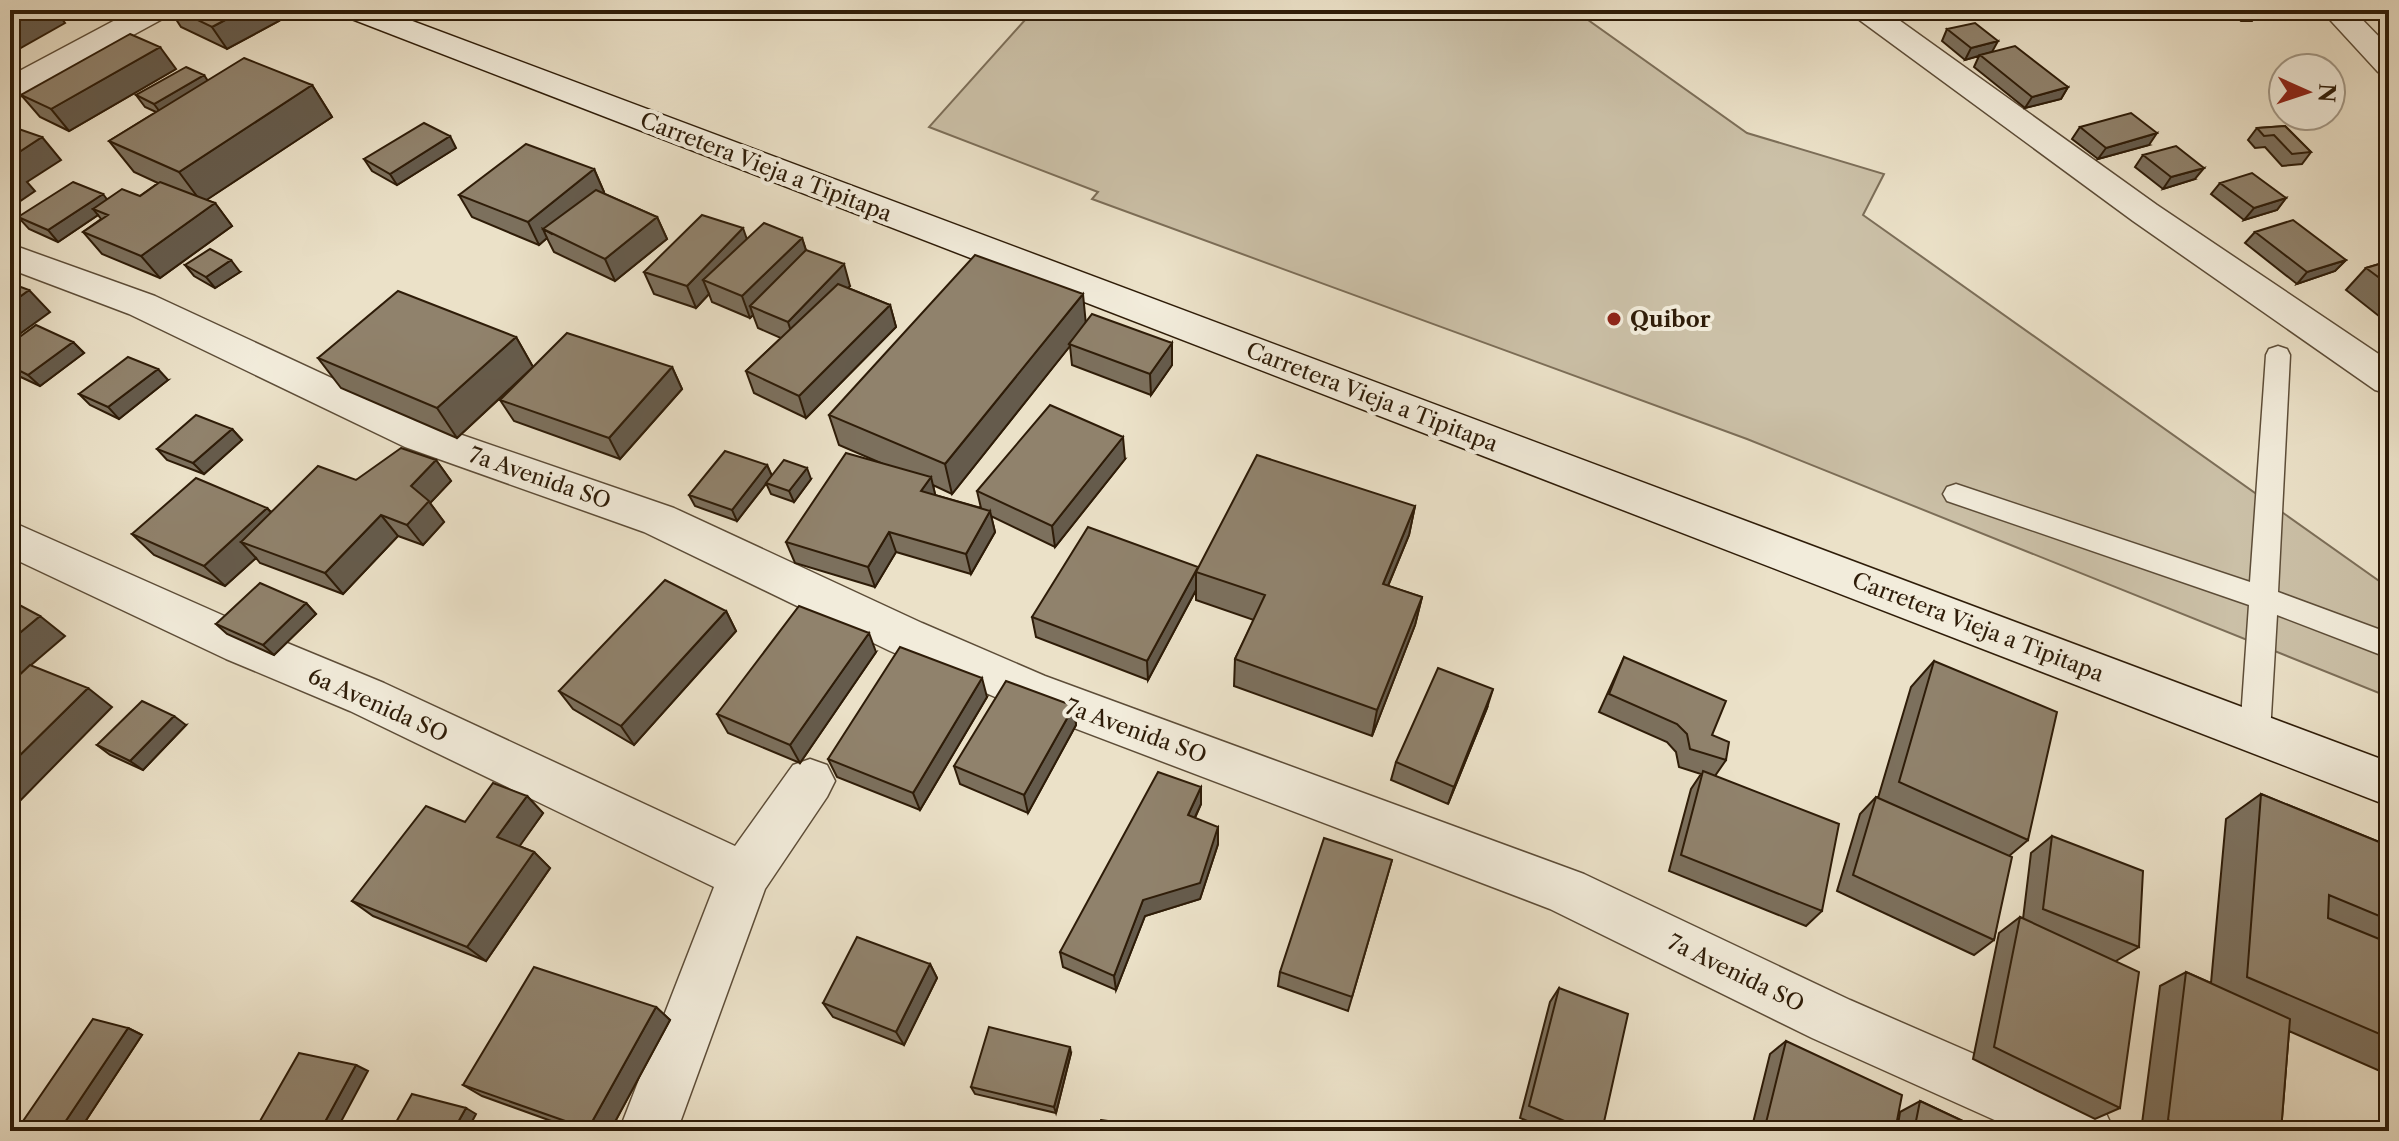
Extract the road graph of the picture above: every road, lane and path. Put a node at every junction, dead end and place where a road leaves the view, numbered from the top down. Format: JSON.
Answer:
{"nodes":[{"id":1,"x":157,"y":10,"type":"edge"},
{"id":2,"x":355,"y":10,"type":"edge"},
{"id":3,"x":1865,"y":10,"type":"edge"},
{"id":4,"x":2336,"y":10,"type":"edge"},
{"id":5,"x":2389,"y":65,"type":"edge"},
{"id":6,"x":10,"y":89,"type":"edge"},
{"id":7,"x":10,"y":256,"type":"edge"},
{"id":8,"x":2278,"y":355,"type":"dead end"},
{"id":9,"x":2389,"y":380,"type":"edge"},
{"id":10,"x":1956,"y":494,"type":"dead end"},
{"id":11,"x":10,"y":538,"type":"edge"},
{"id":12,"x":2263,"y":598,"type":"junction"},
{"id":13,"x":2389,"y":646,"type":"edge"},
{"id":14,"x":2255,"y":733,"type":"junction"},
{"id":15,"x":810,"y":781,"type":"dead end"},
{"id":16,"x":2389,"y":784,"type":"edge"},
{"id":17,"x":744,"y":876,"type":"junction"},
{"id":18,"x":648,"y":1131,"type":"edge"},
{"id":19,"x":2085,"y":1131,"type":"edge"}],
"edges":[{"from":1,"to":6,"type":"street"},
{"from":2,"to":14,"type":"street","name":"Carretera Vieja a Tipitapa"},
{"from":3,"to":9,"type":"street"},
{"from":4,"to":5,"type":"street"},
{"from":7,"to":19,"type":"street","name":"7a Avenida SO"},
{"from":8,"to":12,"type":"lane"},
{"from":10,"to":12,"type":"lane"},
{"from":11,"to":17,"type":"street","name":"6a Avenida SO"},
{"from":12,"to":13,"type":"lane"},
{"from":12,"to":14,"type":"lane"},
{"from":14,"to":16,"type":"street","name":"Carretera Vieja a Tipitapa"},
{"from":15,"to":17,"type":"street"},
{"from":17,"to":18,"type":"street"}]}
